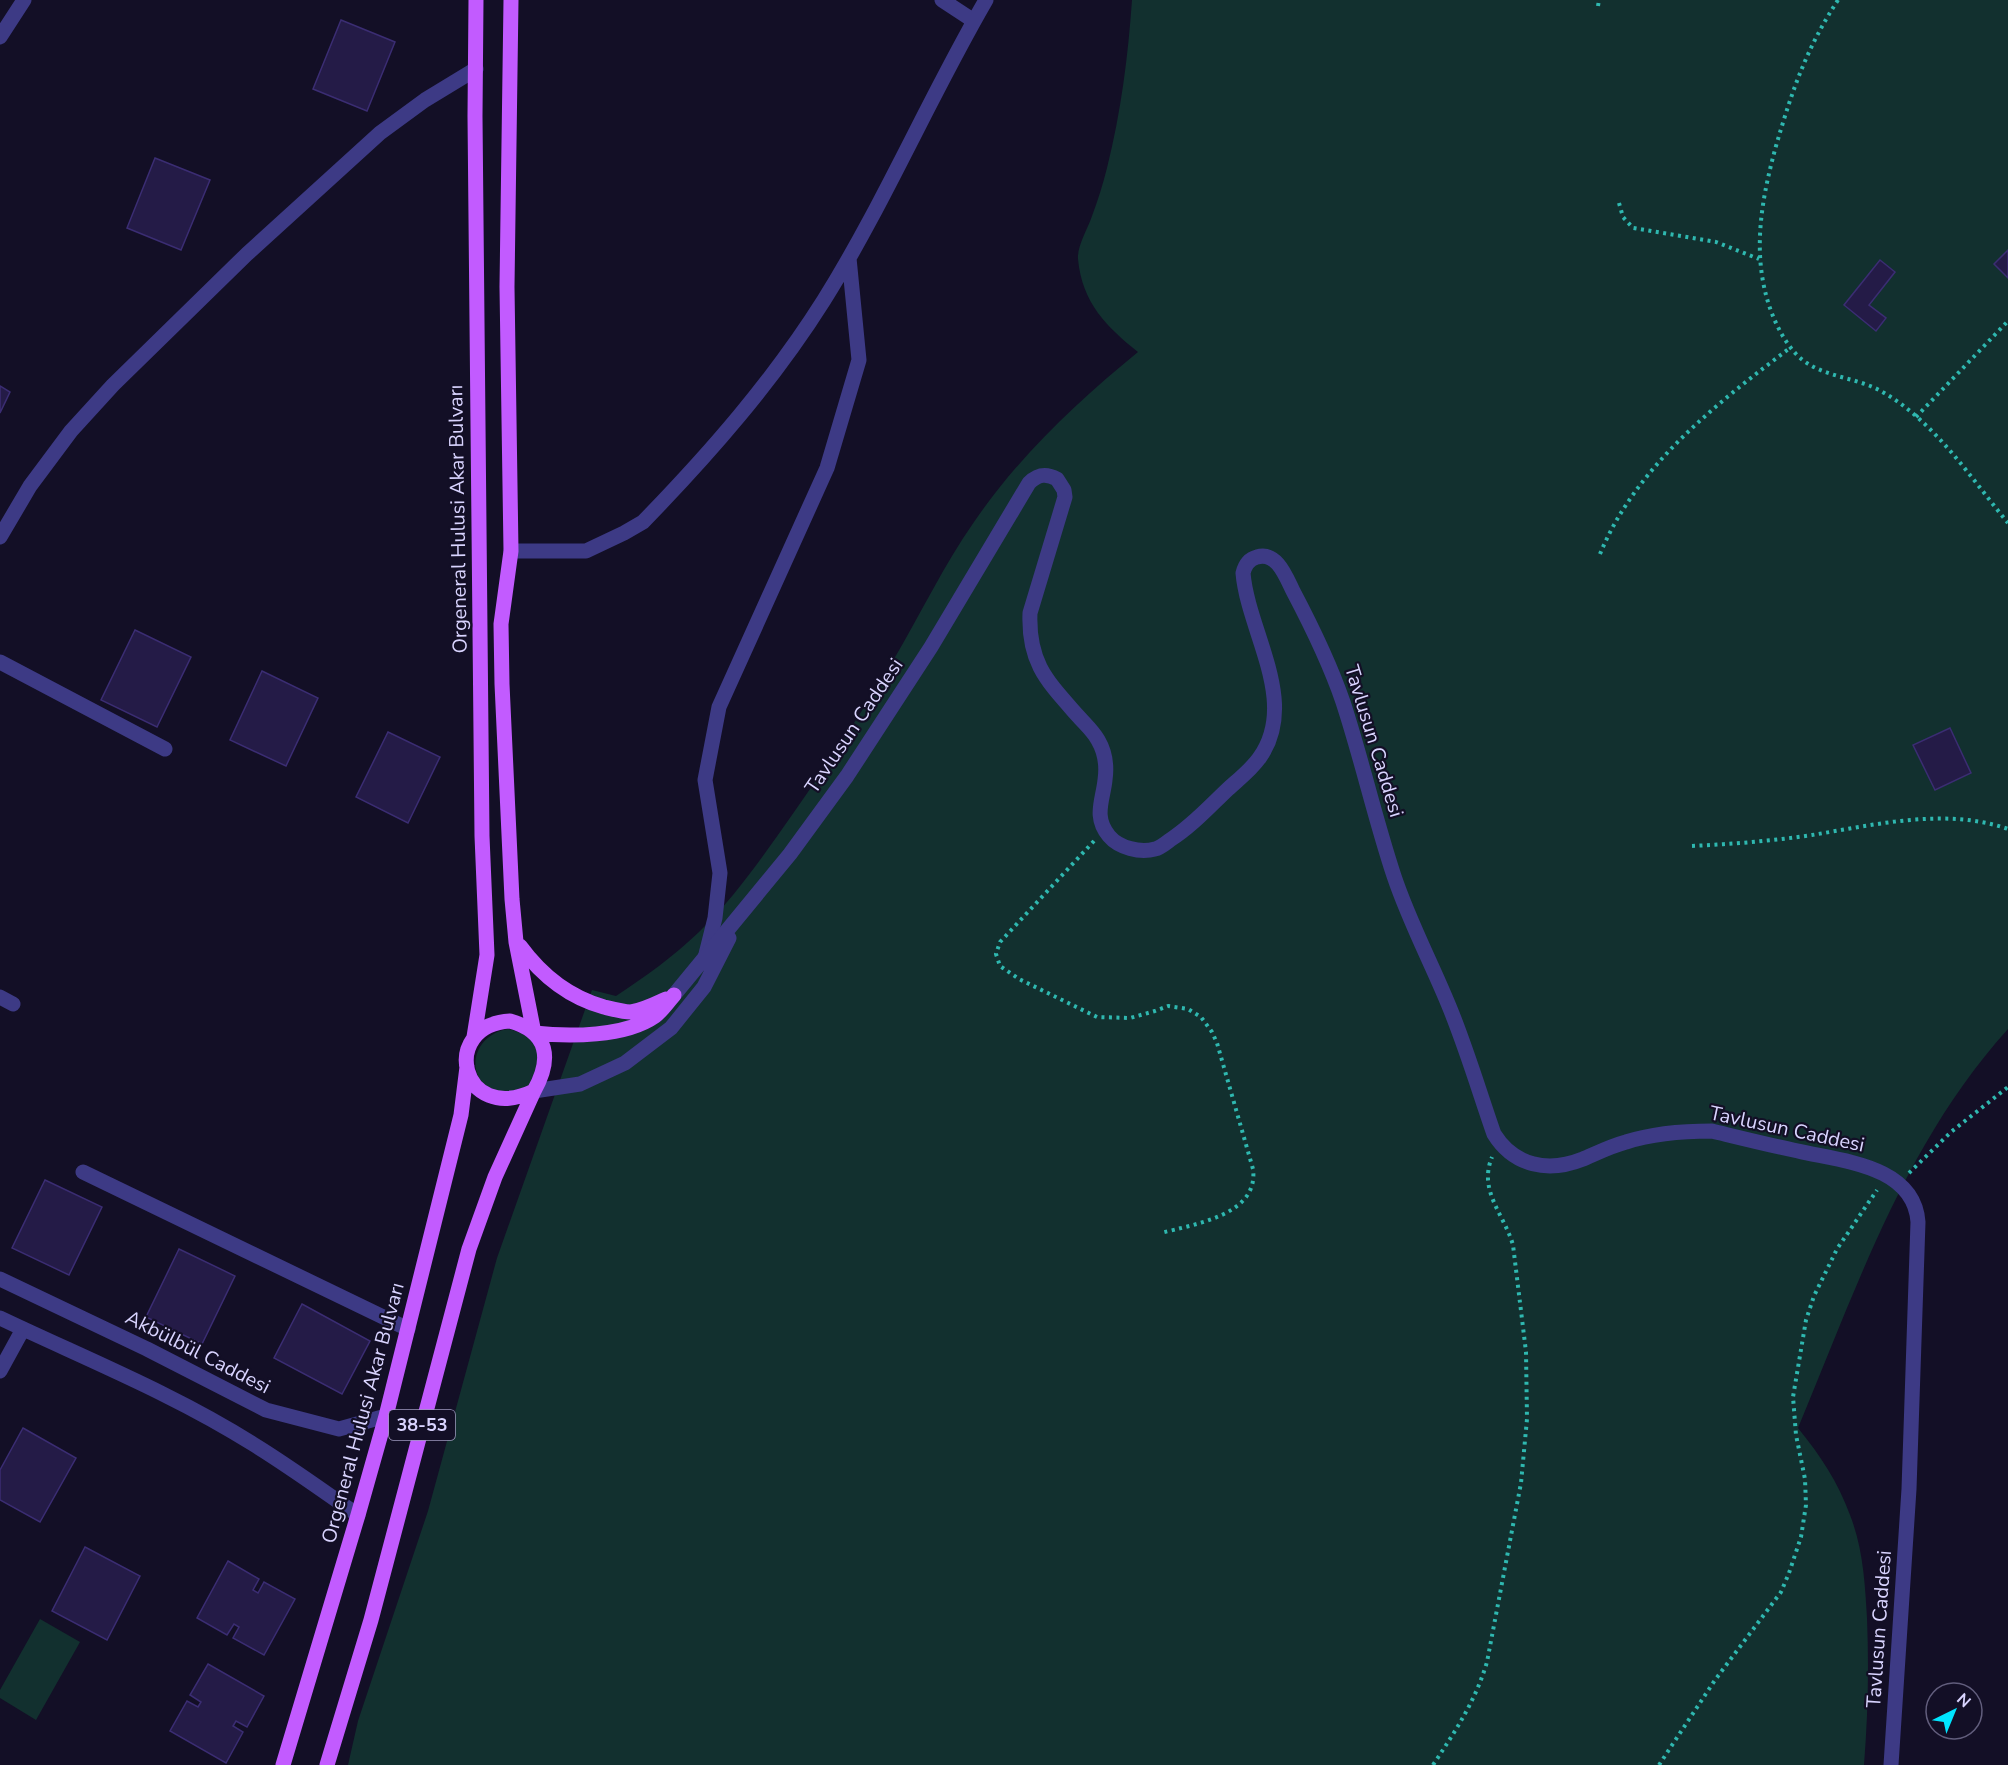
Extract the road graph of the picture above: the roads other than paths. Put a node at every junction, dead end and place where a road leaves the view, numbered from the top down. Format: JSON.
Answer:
{"nodes":[{"id":1,"x":24,"y":0,"type":"edge"},
{"id":2,"x":476,"y":0,"type":"edge"},
{"id":3,"x":511,"y":0,"type":"edge"},
{"id":4,"x":942,"y":0,"type":"edge"},
{"id":5,"x":986,"y":0,"type":"edge"},
{"id":6,"x":974,"y":21,"type":"junction"},
{"id":7,"x":0,"y":37,"type":"edge"},
{"id":8,"x":476,"y":69,"type":"junction"},
{"id":9,"x":849,"y":258,"type":"junction"},
{"id":10,"x":0,"y":537,"type":"edge"},
{"id":11,"x":511,"y":551,"type":"junction"},
{"id":12,"x":0,"y":662,"type":"edge"},
{"id":13,"x":165,"y":749,"type":"dead end"},
{"id":14,"x":738,"y":919,"type":"junction"},
{"id":15,"x":516,"y":942,"type":"junction"},
{"id":16,"x":705,"y":959,"type":"junction"},
{"id":17,"x":674,"y":995,"type":"junction"},
{"id":18,"x":534,"y":1033,"type":"junction"},
{"id":19,"x":474,"y":1037,"type":"junction"},
{"id":20,"x":467,"y":1067,"type":"junction"},
{"id":21,"x":534,"y":1091,"type":"junction"},
{"id":22,"x":83,"y":1172,"type":"dead end"},
{"id":23,"x":0,"y":1279,"type":"edge"},
{"id":24,"x":0,"y":1318,"type":"edge"},
{"id":25,"x":23,"y":1329,"type":"junction"},
{"id":26,"x":408,"y":1329,"type":"junction"},
{"id":27,"x":0,"y":1371,"type":"edge"},
{"id":28,"x":386,"y":1416,"type":"junction"},
{"id":29,"x":358,"y":1515,"type":"junction"},
{"id":30,"x":283,"y":1765,"type":"edge"},
{"id":31,"x":327,"y":1765,"type":"edge"},
{"id":32,"x":1891,"y":1765,"type":"edge"}],
"edges":[{"from":1,"to":7,"type":"street"},
{"from":2,"to":8,"type":"main road","name":"Orgeneral Hulusi Akar Bulvarı"},
{"from":3,"to":11,"type":"main road"},
{"from":4,"to":6,"type":"street"},
{"from":5,"to":6,"type":"street"},
{"from":6,"to":9,"type":"street"},
{"from":8,"to":10,"type":"street"},
{"from":8,"to":19,"type":"main road","name":"Orgeneral Hulusi Akar Bulvarı"},
{"from":9,"to":11,"type":"street"},
{"from":9,"to":16,"type":"street"},
{"from":11,"to":15,"type":"main road"},
{"from":12,"to":13,"type":"street"},
{"from":14,"to":16,"type":"street","name":"Tavlusun Caddesi"},
{"from":14,"to":21,"type":"street","name":"Tavlusun Caddesi"},
{"from":14,"to":32,"type":"street","name":"Tavlusun Caddesi"},
{"from":15,"to":17,"type":"main road"},
{"from":15,"to":18,"type":"main road"},
{"from":16,"to":17,"type":"street","name":"Tavlusun Caddesi"},
{"from":17,"to":18,"type":"main road"},
{"from":18,"to":19,"type":"main road"},
{"from":18,"to":21,"type":"main road"},
{"from":19,"to":20,"type":"main road"},
{"from":20,"to":21,"type":"main road"},
{"from":20,"to":26,"type":"main road","name":"Orgeneral Hulusi Akar Bulvarı"},
{"from":21,"to":31,"type":"main road","number":"38-53"},
{"from":22,"to":26,"type":"street"},
{"from":23,"to":28,"type":"street","name":"Akbülbül Caddesi"},
{"from":24,"to":25,"type":"street"},
{"from":25,"to":27,"type":"street"},
{"from":25,"to":29,"type":"street"},
{"from":26,"to":28,"type":"main road","name":"Orgeneral Hulusi Akar Bulvarı"},
{"from":28,"to":29,"type":"main road","name":"Orgeneral Hulusi Akar Bulvarı"},
{"from":29,"to":30,"type":"main road","name":"Orgeneral Hulusi Akar Bulvarı"}]}
